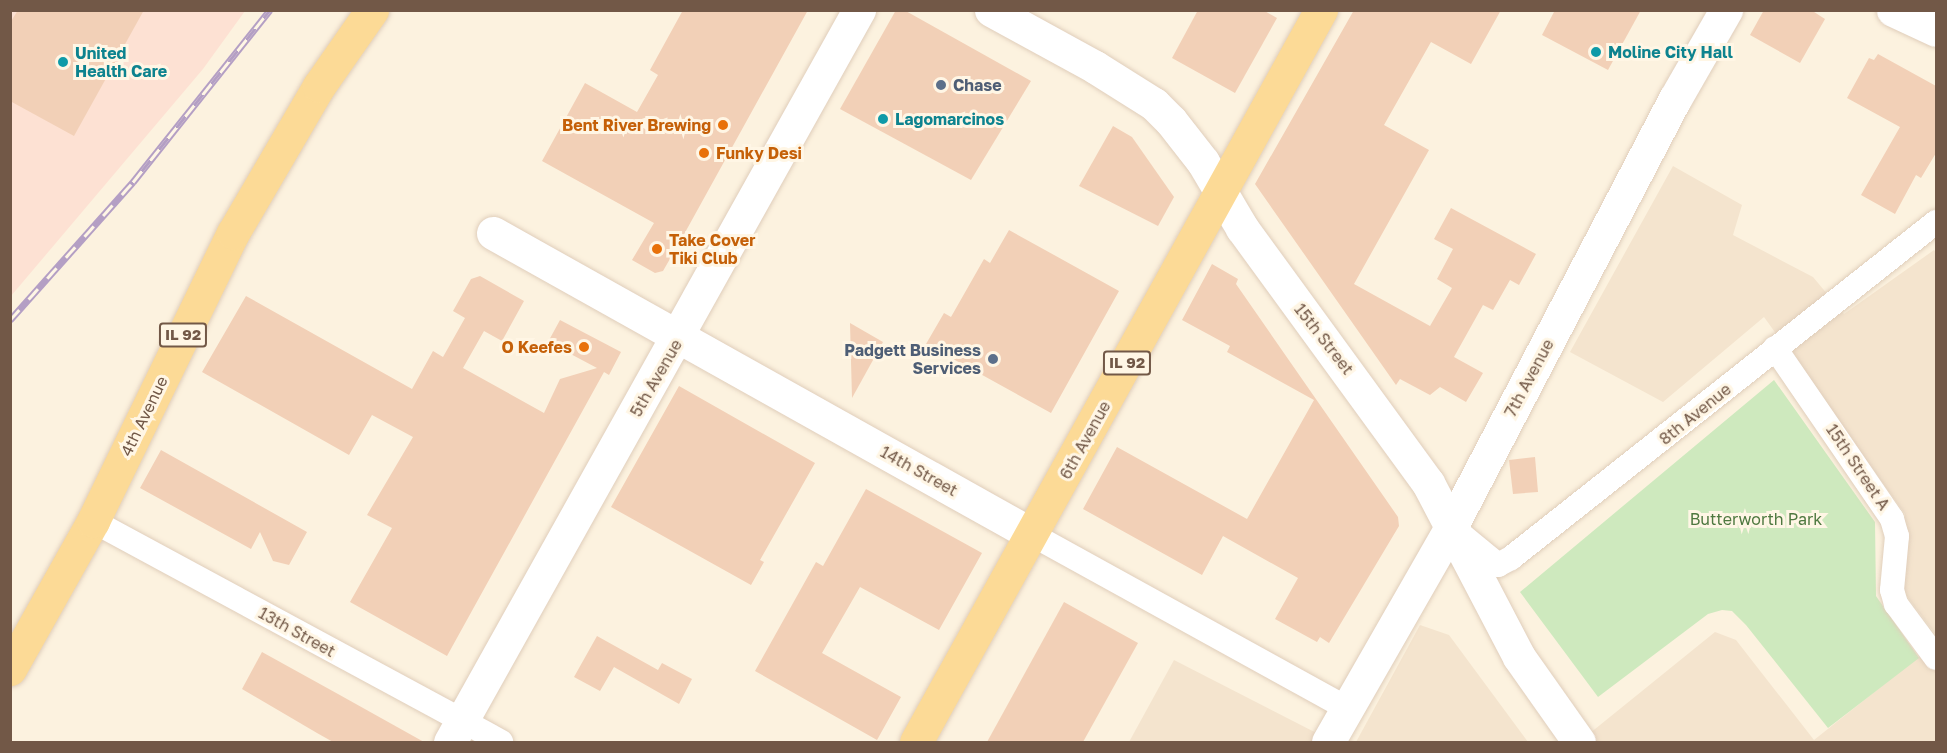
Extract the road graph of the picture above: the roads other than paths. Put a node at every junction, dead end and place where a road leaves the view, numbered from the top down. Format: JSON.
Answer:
{"nodes":[{"id":1,"x":372,"y":10,"type":"edge"},
{"id":2,"x":859,"y":10,"type":"edge"},
{"id":3,"x":991,"y":10,"type":"edge"},
{"id":4,"x":1321,"y":10,"type":"edge"},
{"id":5,"x":1726,"y":10,"type":"edge"},
{"id":6,"x":1893,"y":10,"type":"edge"},
{"id":7,"x":1936,"y":30,"type":"edge"},
{"id":8,"x":1220,"y":191,"type":"junction"},
{"id":9,"x":1936,"y":222,"type":"edge"},
{"id":10,"x":493,"y":233,"type":"dead end"},
{"id":11,"x":680,"y":337,"type":"junction"},
{"id":12,"x":1775,"y":348,"type":"junction"},
{"id":13,"x":93,"y":521,"type":"junction"},
{"id":14,"x":1451,"y":527,"type":"junction"},
{"id":15,"x":1033,"y":535,"type":"junction"},
{"id":16,"x":1936,"y":658,"type":"edge"},
{"id":17,"x":10,"y":669,"type":"edge"},
{"id":18,"x":1346,"y":708,"type":"junction"},
{"id":19,"x":456,"y":732,"type":"edge"},
{"id":20,"x":501,"y":742,"type":"edge"},
{"id":21,"x":916,"y":742,"type":"edge"},
{"id":22,"x":1328,"y":742,"type":"edge"},
{"id":23,"x":1579,"y":742,"type":"edge"}],
"edges":[{"from":1,"to":13,"type":"main road","name":"4th Avenue","number":"IL 92"},
{"from":2,"to":11,"type":"street","name":"5th Avenue"},
{"from":3,"to":8,"type":"street","name":"15th Street"},
{"from":4,"to":8,"type":"main road","name":"6th Avenue","number":"IL 92"},
{"from":5,"to":14,"type":"street","name":"7th Avenue"},
{"from":6,"to":7,"type":"street"},
{"from":8,"to":14,"type":"street","name":"15th Street"},
{"from":8,"to":15,"type":"main road","name":"6th Avenue","number":"IL 92"},
{"from":9,"to":12,"type":"street","name":"8th Avenue"},
{"from":10,"to":11,"type":"street","name":"14th Street"},
{"from":11,"to":15,"type":"street","name":"14th Street"},
{"from":11,"to":19,"type":"street","name":"5th Avenue"},
{"from":12,"to":14,"type":"street","name":"8th Avenue"},
{"from":12,"to":16,"type":"street","name":"15th Street A"},
{"from":13,"to":17,"type":"main road","name":"4th Avenue","number":"IL 92"},
{"from":13,"to":19,"type":"street","name":"13th Street"},
{"from":14,"to":18,"type":"street","name":"7th Avenue"},
{"from":14,"to":23,"type":"street","name":"15th Street"},
{"from":15,"to":18,"type":"street","name":"14th Street"},
{"from":15,"to":21,"type":"main road","name":"6th Avenue","number":"IL 92"},
{"from":18,"to":22,"type":"street","name":"7th Avenue"},
{"from":19,"to":20,"type":"street","name":"13th Street"}]}
